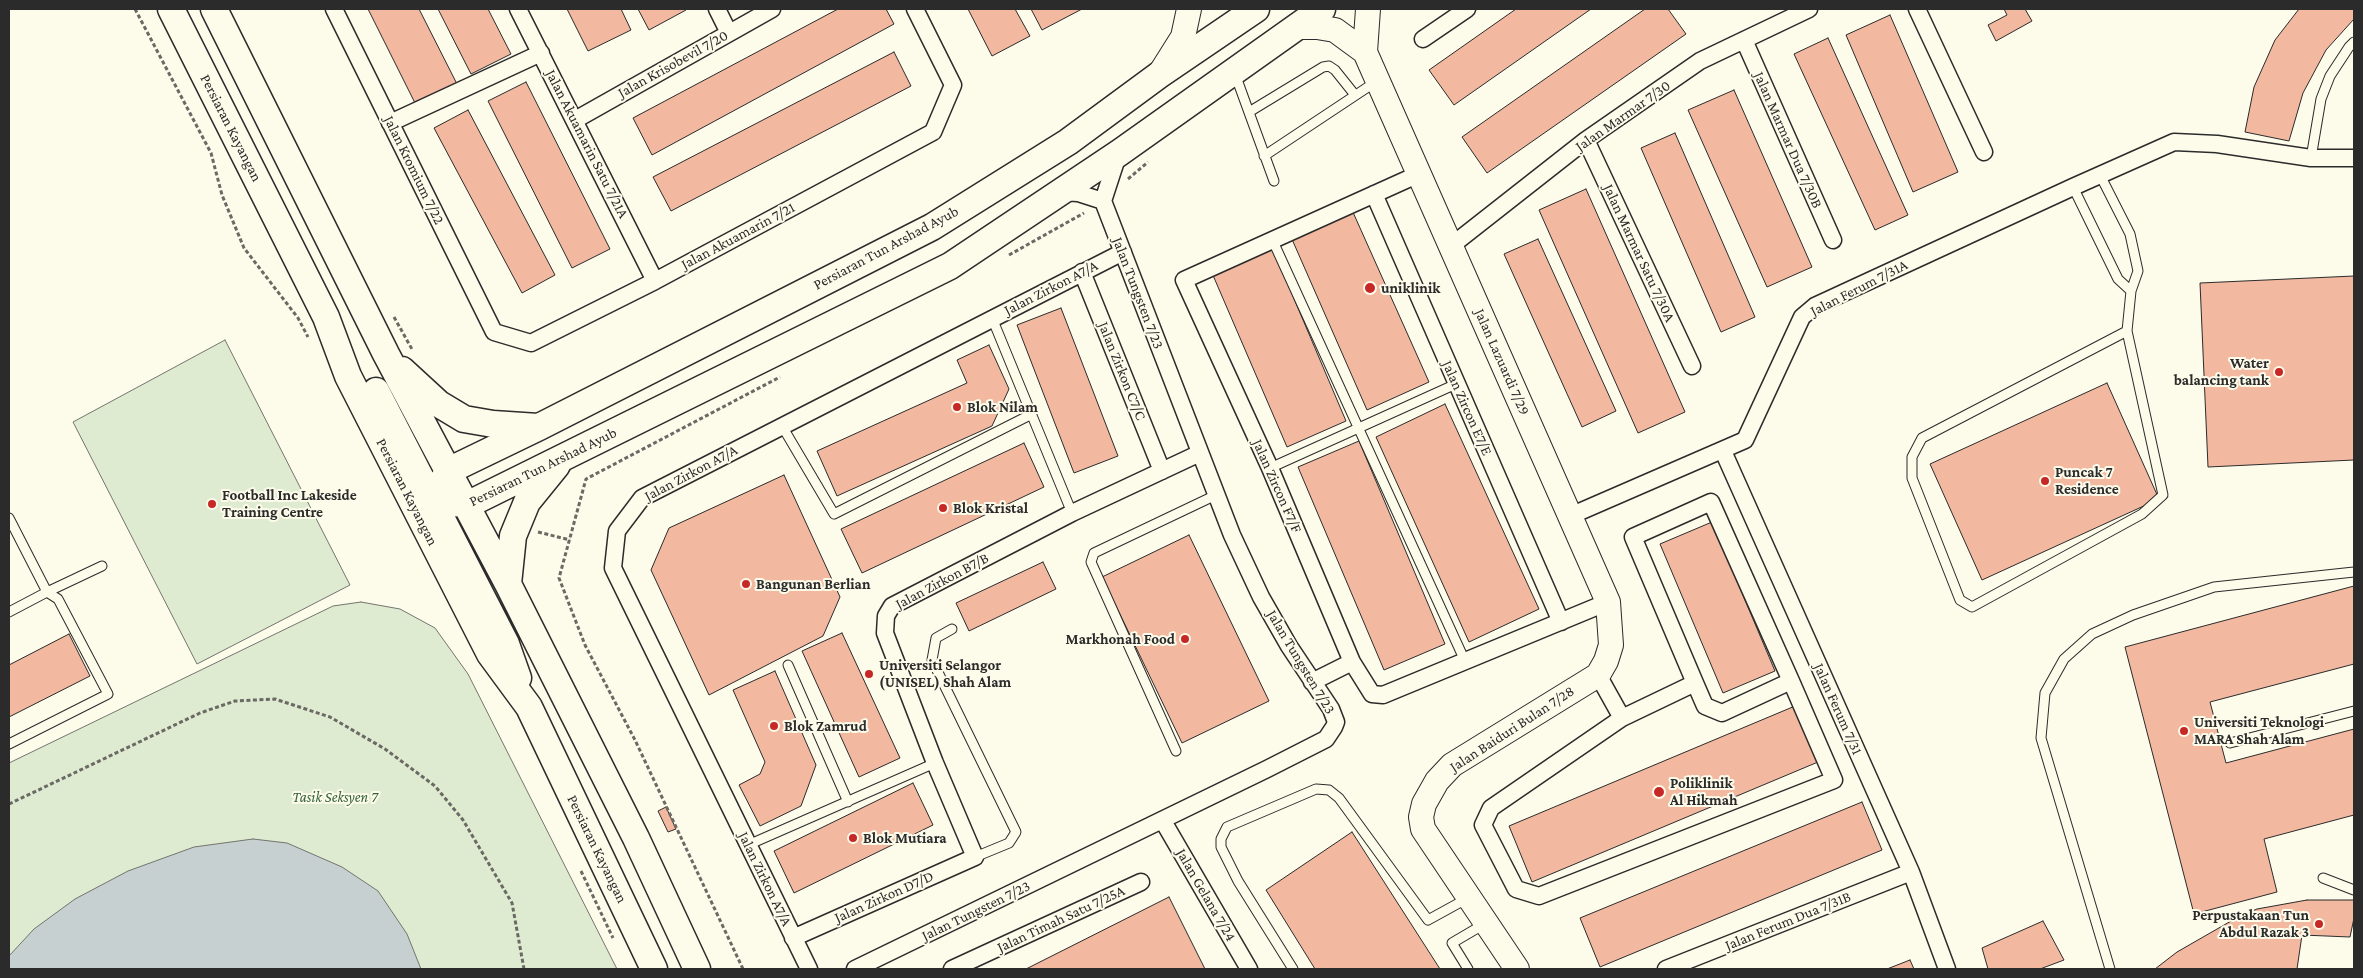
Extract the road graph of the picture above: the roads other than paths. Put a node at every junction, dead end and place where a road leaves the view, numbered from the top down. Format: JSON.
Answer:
{"nodes":[{"id":1,"x":171,"y":9,"type":"edge"},
{"id":2,"x":214,"y":9,"type":"edge"},
{"id":3,"x":334,"y":9,"type":"edge"},
{"id":4,"x":518,"y":9,"type":"edge"},
{"id":5,"x":717,"y":9,"type":"edge"},
{"id":6,"x":772,"y":9,"type":"edge"},
{"id":7,"x":915,"y":9,"type":"edge"},
{"id":8,"x":1188,"y":9,"type":"edge"},
{"id":9,"x":1256,"y":9,"type":"edge"},
{"id":10,"x":1322,"y":9,"type":"edge"},
{"id":11,"x":1368,"y":9,"type":"edge"},
{"id":12,"x":1467,"y":9,"type":"edge"},
{"id":13,"x":1809,"y":9,"type":"edge"},
{"id":14,"x":1917,"y":9,"type":"edge"},
{"id":15,"x":1296,"y":27,"type":"junction"},
{"id":16,"x":729,"y":33,"type":"junction"},
{"id":17,"x":1423,"y":39,"type":"dead end"},
{"id":18,"x":1744,"y":40,"type":"junction"},
{"id":19,"x":2352,"y":46,"type":"edge"},
{"id":20,"x":1365,"y":52,"type":"junction"},
{"id":21,"x":541,"y":53,"type":"junction"},
{"id":22,"x":1234,"y":72,"type":"junction"},
{"id":23,"x":1159,"y":76,"type":"junction"},
{"id":24,"x":1378,"y":80,"type":"junction"},
{"id":25,"x":1355,"y":95,"type":"junction"},
{"id":26,"x":1249,"y":112,"type":"junction"},
{"id":27,"x":575,"y":120,"type":"junction"},
{"id":28,"x":390,"y":123,"type":"junction"},
{"id":29,"x":1586,"y":140,"type":"junction"},
{"id":30,"x":1984,"y":152,"type":"dead end"},
{"id":31,"x":1119,"y":153,"type":"junction"},
{"id":32,"x":1264,"y":156,"type":"junction"},
{"id":33,"x":2311,"y":158,"type":"junction"},
{"id":34,"x":2354,"y":158,"type":"edge"},
{"id":35,"x":1419,"y":174,"type":"junction"},
{"id":36,"x":2100,"y":175,"type":"junction"},
{"id":37,"x":1274,"y":181,"type":"dead end"},
{"id":38,"x":2073,"y":186,"type":"junction"},
{"id":39,"x":1061,"y":192,"type":"junction"},
{"id":40,"x":1374,"y":194,"type":"junction"},
{"id":41,"x":1103,"y":202,"type":"junction"},
{"id":42,"x":1272,"y":239,"type":"junction"},
{"id":43,"x":1832,"y":240,"type":"dead end"},
{"id":44,"x":1451,"y":246,"type":"junction"},
{"id":45,"x":1123,"y":252,"type":"junction"},
{"id":46,"x":1082,"y":272,"type":"junction"},
{"id":47,"x":655,"y":280,"type":"junction"},
{"id":48,"x":2131,"y":292,"type":"junction"},
{"id":49,"x":326,"y":317,"type":"junction"},
{"id":50,"x":992,"y":318,"type":"junction"},
{"id":51,"x":2127,"y":331,"type":"junction"},
{"id":52,"x":494,"y":332,"type":"joint"},
{"id":53,"x":386,"y":354,"type":"junction"},
{"id":54,"x":1692,"y":366,"type":"dead end"},
{"id":55,"x":1456,"y":384,"type":"junction"},
{"id":56,"x":1032,"y":414,"type":"junction"},
{"id":57,"x":782,"y":426,"type":"junction"},
{"id":58,"x":539,"y":427,"type":"junction"},
{"id":59,"x":1360,"y":427,"type":"junction"},
{"id":60,"x":1723,"y":451,"type":"junction"},
{"id":61,"x":1200,"y":453,"type":"junction"},
{"id":62,"x":562,"y":458,"type":"junction"},
{"id":63,"x":1270,"y":468,"type":"junction"},
{"id":64,"x":448,"y":471,"type":"junction"},
{"id":65,"x":1162,"y":471,"type":"junction"},
{"id":66,"x":1216,"y":494,"type":"junction"},
{"id":67,"x":432,"y":499,"type":"junction"},
{"id":68,"x":467,"y":505,"type":"junction"},
{"id":69,"x":1072,"y":513,"type":"junction"},
{"id":70,"x":1570,"y":516,"type":"junction"},
{"id":71,"x":9,"y":518,"type":"edge"},
{"id":72,"x":102,"y":566,"type":"dead end"},
{"id":73,"x":2354,"y":572,"type":"edge"},
{"id":74,"x":508,"y":584,"type":"junction"},
{"id":75,"x":47,"y":592,"type":"junction"},
{"id":76,"x":1608,"y":602,"type":"junction"},
{"id":77,"x":9,"y":612,"type":"edge"},
{"id":78,"x":1561,"y":622,"type":"junction"},
{"id":79,"x":952,"y":629,"type":"dead end"},
{"id":80,"x":1352,"y":662,"type":"junction"},
{"id":81,"x":1466,"y":662,"type":"junction"},
{"id":82,"x":788,"y":665,"type":"dead end"},
{"id":83,"x":1598,"y":675,"type":"junction"},
{"id":84,"x":1791,"y":681,"type":"junction"},
{"id":85,"x":1312,"y":682,"type":"junction"},
{"id":86,"x":1695,"y":683,"type":"junction"},
{"id":87,"x":529,"y":707,"type":"junction"},
{"id":88,"x":2354,"y":710,"type":"edge"},
{"id":89,"x":1622,"y":718,"type":"junction"},
{"id":90,"x":2230,"y":743,"type":"dead end"},
{"id":91,"x":9,"y":744,"type":"edge"},
{"id":92,"x":1176,"y":751,"type":"dead end"},
{"id":93,"x":935,"y":764,"type":"junction"},
{"id":94,"x":848,"y":802,"type":"junction"},
{"id":95,"x":1163,"y":821,"type":"junction"},
{"id":96,"x":748,"y":845,"type":"junction"},
{"id":97,"x":975,"y":857,"type":"junction"},
{"id":98,"x":1911,"y":872,"type":"junction"},
{"id":99,"x":2323,"y":878,"type":"dead end"},
{"id":100,"x":1141,"y":882,"type":"dead end"},
{"id":101,"x":2354,"y":890,"type":"edge"},
{"id":102,"x":1469,"y":897,"type":"junction"},
{"id":103,"x":1486,"y":922,"type":"junction"},
{"id":104,"x":793,"y":938,"type":"junction"},
{"id":105,"x":654,"y":969,"type":"edge"},
{"id":106,"x":697,"y":969,"type":"edge"},
{"id":107,"x":809,"y":969,"type":"edge"},
{"id":108,"x":855,"y":969,"type":"edge"},
{"id":109,"x":952,"y":969,"type":"edge"},
{"id":110,"x":1249,"y":969,"type":"edge"},
{"id":111,"x":1293,"y":969,"type":"edge"},
{"id":112,"x":1468,"y":969,"type":"edge"},
{"id":113,"x":1517,"y":969,"type":"edge"},
{"id":114,"x":1666,"y":969,"type":"edge"},
{"id":115,"x":1947,"y":969,"type":"edge"},
{"id":116,"x":2110,"y":969,"type":"edge"}],
"edges":[{"from":1,"to":49,"type":"main road","name":"Persiaran Kayangan"},
{"from":2,"to":53,"type":"main road"},
{"from":3,"to":28,"type":"street","name":"Jalan Kromium 7/22"},
{"from":4,"to":21,"type":"street","name":"Jalan Akuamarin Satu 7/21A"},
{"from":5,"to":16,"type":"street"},
{"from":6,"to":16,"type":"street","name":"Jalan Krisobevil 7/20"},
{"from":7,"to":47,"type":"street","name":"Jalan Akuamarin 7/21"},
{"from":8,"to":23,"type":"street"},
{"from":9,"to":23,"type":"main road","name":"Persiaran Tun Arshad Ayub"},
{"from":10,"to":15,"type":"main road","name":"Persiaran Tun Arshad Ayub"},
{"from":11,"to":20,"type":"street"},
{"from":12,"to":17,"type":"street"},
{"from":13,"to":18,"type":"street","name":"Jalan Marmar 7/30"},
{"from":14,"to":30,"type":"street"},
{"from":15,"to":20,"type":"street"},
{"from":15,"to":22,"type":"main road","name":"Persiaran Tun Arshad Ayub"},
{"from":16,"to":27,"type":"street","name":"Jalan Krisobevil 7/20"},
{"from":18,"to":29,"type":"street","name":"Jalan Marmar 7/30"},
{"from":18,"to":43,"type":"street","name":"Jalan Marmar Dua 7/30B"},
{"from":19,"to":33,"type":"lane"},
{"from":20,"to":24,"type":"street","name":"Jalan Lazuardi 7/29"},
{"from":21,"to":27,"type":"street","name":"Jalan Akuamarin Satu 7/21A"},
{"from":21,"to":28,"type":"street"},
{"from":22,"to":26,"type":"lane"},
{"from":22,"to":31,"type":"main road","name":"Persiaran Tun Arshad Ayub"},
{"from":23,"to":58,"type":"main road","name":"Persiaran Tun Arshad Ayub"},
{"from":24,"to":25,"type":"lane"},
{"from":24,"to":35,"type":"street","name":"Jalan Lazuardi 7/29"},
{"from":25,"to":26,"type":"lane"},
{"from":25,"to":32,"type":"lane"},
{"from":26,"to":32,"type":"lane"},
{"from":27,"to":47,"type":"street","name":"Jalan Akuamarin Satu 7/21A"},
{"from":28,"to":52,"type":"street","name":"Jalan Kromium 7/22"},
{"from":29,"to":44,"type":"street","name":"Jalan Marmar 7/30"},
{"from":29,"to":54,"type":"street","name":"Jalan Marmar Satu 7/30A"},
{"from":31,"to":39,"type":"main road","name":"Persiaran Tun Arshad Ayub"},
{"from":31,"to":41,"type":"street"},
{"from":32,"to":37,"type":"lane"},
{"from":33,"to":34,"type":"street","name":"Jalan Ferum 7/31A"},
{"from":33,"to":36,"type":"street","name":"Jalan Ferum 7/31A"},
{"from":35,"to":40,"type":"street","name":"Jalan Zircon F7/F"},
{"from":35,"to":44,"type":"street","name":"Jalan Lazuardi 7/29"},
{"from":36,"to":38,"type":"street","name":"Jalan Ferum 7/31A"},
{"from":36,"to":48,"type":"lane"},
{"from":38,"to":48,"type":"lane"},
{"from":38,"to":60,"type":"street","name":"Jalan Ferum 7/31A"},
{"from":39,"to":41,"type":"street"},
{"from":39,"to":62,"type":"main road","name":"Persiaran Tun Arshad Ayub"},
{"from":40,"to":42,"type":"street","name":"Jalan Zircon F7/F"},
{"from":40,"to":55,"type":"street","name":"Jalan Zircon E7/E"},
{"from":41,"to":45,"type":"street","name":"Jalan Tungsten 7/23"},
{"from":42,"to":59,"type":"lane"},
{"from":42,"to":63,"type":"street","name":"Jalan Zircon F7/F"},
{"from":44,"to":70,"type":"street","name":"Jalan Lazuardi 7/29"},
{"from":45,"to":46,"type":"street","name":"Jalan Zirkon A7/A"},
{"from":45,"to":61,"type":"street","name":"Jalan Tungsten 7/23"},
{"from":46,"to":50,"type":"street","name":"Jalan Zirkon A7/A"},
{"from":46,"to":65,"type":"street","name":"Jalan Zirkon C7/C"},
{"from":47,"to":52,"type":"street","name":"Jalan Akuamarin 7/21"},
{"from":48,"to":51,"type":"lane"},
{"from":49,"to":67,"type":"main road"},
{"from":49,"to":87,"type":"main road","name":"Persiaran Kayangan"},
{"from":50,"to":56,"type":"lane"},
{"from":50,"to":57,"type":"street","name":"Jalan Zirkon A7/A"},
{"from":51,"to":51,"type":"lane"},
{"from":53,"to":58,"type":"main road"},
{"from":53,"to":64,"type":"main road"},
{"from":55,"to":59,"type":"lane"},
{"from":55,"to":78,"type":"street","name":"Jalan Zircon E7/E"},
{"from":56,"to":57,"type":"lane"},
{"from":56,"to":69,"type":"lane"},
{"from":57,"to":96,"type":"street","name":"Jalan Zirkon A7/A"},
{"from":58,"to":64,"type":"main road","name":"Persiaran Tun Arshad Ayub"},
{"from":59,"to":63,"type":"lane"},
{"from":59,"to":81,"type":"lane"},
{"from":60,"to":70,"type":"street","name":"Jalan Ferum 7/31A"},
{"from":60,"to":98,"type":"street","name":"Jalan Ferum 7/31"},
{"from":61,"to":65,"type":"street","name":"Jalan Zirkon B7/B"},
{"from":61,"to":66,"type":"street","name":"Jalan Tungsten 7/23"},
{"from":62,"to":68,"type":"main road","name":"Persiaran Tun Arshad Ayub"},
{"from":62,"to":74,"type":"main road"},
{"from":63,"to":80,"type":"street","name":"Jalan Zircon F7/F"},
{"from":64,"to":67,"type":"main road"},
{"from":64,"to":68,"type":"main road"},
{"from":65,"to":69,"type":"street","name":"Jalan Zirkon B7/B"},
{"from":66,"to":85,"type":"street","name":"Jalan Tungsten 7/23"},
{"from":66,"to":92,"type":"lane"},
{"from":67,"to":68,"type":"main road","name":"Persiaran Tun Arshad Ayub"},
{"from":67,"to":87,"type":"main road"},
{"from":68,"to":74,"type":"main road"},
{"from":69,"to":93,"type":"street","name":"Jalan Zirkon B7/B"},
{"from":70,"to":76,"type":"street","name":"Jalan Lazuardi 7/29"},
{"from":71,"to":75,"type":"lane"},
{"from":72,"to":75,"type":"lane"},
{"from":73,"to":116,"type":"lane"},
{"from":74,"to":106,"type":"main road"},
{"from":75,"to":77,"type":"lane"},
{"from":75,"to":91,"type":"lane"},
{"from":76,"to":78,"type":"street","name":"Jalan Zircon F7/F"},
{"from":76,"to":83,"type":"street","name":"Jalan Lazuardi 7/29"},
{"from":78,"to":81,"type":"street","name":"Jalan Zircon F7/F"},
{"from":79,"to":97,"type":"lane"},
{"from":80,"to":81,"type":"street","name":"Jalan Zircon F7/F"},
{"from":80,"to":85,"type":"street"},
{"from":82,"to":94,"type":"lane"},
{"from":83,"to":89,"type":"street"},
{"from":83,"to":102,"type":"street","name":"Jalan Baiduri Bulan 7/28"},
{"from":84,"to":86,"type":"street"},
{"from":84,"to":86,"type":"street"},
{"from":84,"to":89,"type":"street"},
{"from":85,"to":95,"type":"street","name":"Jalan Tungsten 7/23"},
{"from":86,"to":89,"type":"street"},
{"from":87,"to":105,"type":"main road","name":"Persiaran Kayangan"},
{"from":88,"to":90,"type":"lane"},
{"from":93,"to":94,"type":"lane"},
{"from":93,"to":97,"type":"street","name":"Jalan Zirkon B7/B"},
{"from":94,"to":96,"type":"lane"},
{"from":95,"to":108,"type":"street","name":"Jalan Tungsten 7/23"},
{"from":95,"to":110,"type":"street","name":"Jalan Gelana 7/24"},
{"from":96,"to":104,"type":"street","name":"Jalan Zirkon A7/A"},
{"from":97,"to":104,"type":"street","name":"Jalan Zirkon D7/D"},
{"from":98,"to":114,"type":"street","name":"Jalan Ferum Dua 7/31B"},
{"from":98,"to":115,"type":"street","name":"Jalan Ferum 7/31"},
{"from":99,"to":101,"type":"lane"},
{"from":100,"to":109,"type":"street","name":"Jalan Timah Satu 7/25A"},
{"from":102,"to":103,"type":"street","name":"Jalan Baiduri Bulan 7/28"},
{"from":102,"to":111,"type":"lane"},
{"from":103,"to":112,"type":"lane"},
{"from":103,"to":113,"type":"street","name":"Jalan Baiduri Bulan 7/28"},
{"from":104,"to":107,"type":"street","name":"Jalan Zirkon A7/A"}]}
